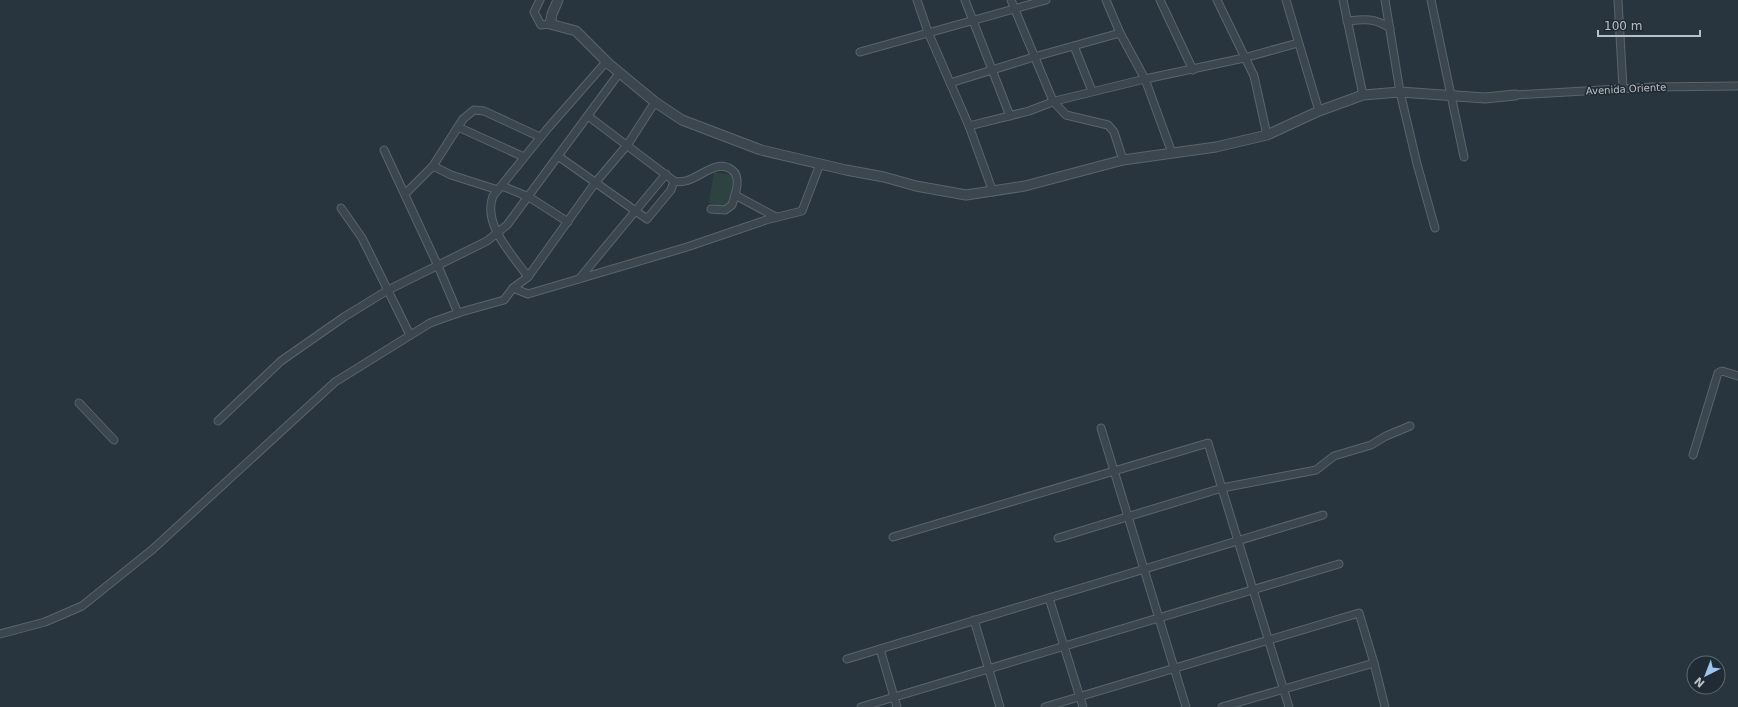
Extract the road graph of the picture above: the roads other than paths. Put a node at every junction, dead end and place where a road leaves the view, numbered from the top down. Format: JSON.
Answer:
{"nodes":[{"id":1,"x":540,"y":0,"type":"edge"},
{"id":2,"x":558,"y":0,"type":"edge"},
{"id":3,"x":917,"y":0,"type":"edge"},
{"id":4,"x":965,"y":0,"type":"edge"},
{"id":5,"x":1011,"y":0,"type":"edge"},
{"id":6,"x":1046,"y":0,"type":"edge"},
{"id":7,"x":1106,"y":0,"type":"edge"},
{"id":8,"x":1160,"y":0,"type":"edge"},
{"id":9,"x":1217,"y":0,"type":"edge"},
{"id":10,"x":1286,"y":0,"type":"edge"},
{"id":11,"x":1343,"y":0,"type":"edge"},
{"id":12,"x":1385,"y":0,"type":"edge"},
{"id":13,"x":1431,"y":0,"type":"edge"},
{"id":14,"x":1618,"y":0,"type":"edge"},
{"id":15,"x":1015,"y":8,"type":"junction"},
{"id":16,"x":972,"y":20,"type":"junction"},
{"id":17,"x":1347,"y":21,"type":"junction"},
{"id":18,"x":550,"y":24,"type":"junction"},
{"id":19,"x":1390,"y":28,"type":"junction"},
{"id":20,"x":928,"y":32,"type":"junction"},
{"id":21,"x":1120,"y":33,"type":"junction"},
{"id":22,"x":1298,"y":43,"type":"junction"},
{"id":23,"x":1074,"y":46,"type":"junction"},
{"id":24,"x":860,"y":52,"type":"dead end"},
{"id":25,"x":1034,"y":56,"type":"junction"},
{"id":26,"x":1244,"y":58,"type":"junction"},
{"id":27,"x":606,"y":62,"type":"junction"},
{"id":28,"x":993,"y":69,"type":"junction"},
{"id":29,"x":1193,"y":70,"type":"junction"},
{"id":30,"x":620,"y":72,"type":"junction"},
{"id":31,"x":1145,"y":79,"type":"junction"},
{"id":32,"x":950,"y":83,"type":"junction"},
{"id":33,"x":1738,"y":86,"type":"edge"},
{"id":34,"x":1623,"y":88,"type":"junction"},
{"id":35,"x":1092,"y":92,"type":"junction"},
{"id":36,"x":1400,"y":92,"type":"junction"},
{"id":37,"x":1363,"y":95,"type":"junction"},
{"id":38,"x":1515,"y":95,"type":"joint"},
{"id":39,"x":1451,"y":97,"type":"junction"},
{"id":40,"x":1054,"y":101,"type":"junction"},
{"id":41,"x":654,"y":102,"type":"junction"},
{"id":42,"x":1319,"y":111,"type":"junction"},
{"id":43,"x":588,"y":116,"type":"junction"},
{"id":44,"x":1010,"y":116,"type":"junction"},
{"id":45,"x":969,"y":126,"type":"junction"},
{"id":46,"x":458,"y":127,"type":"junction"},
{"id":47,"x":1267,"y":135,"type":"junction"},
{"id":48,"x":540,"y":137,"type":"junction"},
{"id":49,"x":628,"y":144,"type":"junction"},
{"id":50,"x":384,"y":150,"type":"dead end"},
{"id":51,"x":1172,"y":153,"type":"junction"},
{"id":52,"x":558,"y":156,"type":"junction"},
{"id":53,"x":524,"y":157,"type":"junction"},
{"id":54,"x":1464,"y":157,"type":"dead end"},
{"id":55,"x":1123,"y":160,"type":"junction"},
{"id":56,"x":820,"y":164,"type":"junction"},
{"id":57,"x":433,"y":166,"type":"junction"},
{"id":58,"x":666,"y":174,"type":"junction"},
{"id":59,"x":674,"y":181,"type":"junction"},
{"id":60,"x":595,"y":183,"type":"junction"},
{"id":61,"x":500,"y":188,"type":"junction"},
{"id":62,"x":993,"y":192,"type":"junction"},
{"id":63,"x":405,"y":194,"type":"junction"},
{"id":64,"x":735,"y":195,"type":"junction"},
{"id":65,"x":529,"y":197,"type":"junction"},
{"id":66,"x":341,"y":208,"type":"dead end"},
{"id":67,"x":711,"y":209,"type":"dead end"},
{"id":68,"x":635,"y":210,"type":"junction"},
{"id":69,"x":776,"y":217,"type":"junction"},
{"id":70,"x":568,"y":222,"type":"junction"},
{"id":71,"x":1435,"y":228,"type":"dead end"},
{"id":72,"x":498,"y":234,"type":"junction"},
{"id":73,"x":438,"y":266,"type":"junction"},
{"id":74,"x":528,"y":277,"type":"junction"},
{"id":75,"x":579,"y":279,"type":"junction"},
{"id":76,"x":513,"y":288,"type":"junction"},
{"id":77,"x":388,"y":290,"type":"junction"},
{"id":78,"x":458,"y":313,"type":"junction"},
{"id":79,"x":410,"y":335,"type":"junction"},
{"id":80,"x":1738,"y":376,"type":"edge"},
{"id":81,"x":79,"y":402,"type":"dead end"},
{"id":82,"x":218,"y":421,"type":"dead end"},
{"id":83,"x":1410,"y":426,"type":"dead end"},
{"id":84,"x":1101,"y":428,"type":"dead end"},
{"id":85,"x":114,"y":440,"type":"dead end"},
{"id":86,"x":1693,"y":455,"type":"dead end"},
{"id":87,"x":1114,"y":471,"type":"junction"},
{"id":88,"x":1222,"y":488,"type":"junction"},
{"id":89,"x":1323,"y":515,"type":"dead end"},
{"id":90,"x":1128,"y":516,"type":"junction"},
{"id":91,"x":893,"y":537,"type":"dead end"},
{"id":92,"x":1058,"y":538,"type":"dead end"},
{"id":93,"x":1238,"y":541,"type":"junction"},
{"id":94,"x":1339,"y":564,"type":"dead end"},
{"id":95,"x":1144,"y":569,"type":"junction"},
{"id":96,"x":1253,"y":590,"type":"junction"},
{"id":97,"x":1049,"y":598,"type":"junction"},
{"id":98,"x":1159,"y":618,"type":"junction"},
{"id":99,"x":974,"y":620,"type":"junction"},
{"id":100,"x":0,"y":634,"type":"edge"},
{"id":101,"x":1268,"y":641,"type":"junction"},
{"id":102,"x":1064,"y":646,"type":"junction"},
{"id":103,"x":880,"y":649,"type":"junction"},
{"id":104,"x":847,"y":659,"type":"dead end"},
{"id":105,"x":1374,"y":663,"type":"junction"},
{"id":106,"x":988,"y":669,"type":"junction"},
{"id":107,"x":1174,"y":669,"type":"junction"},
{"id":108,"x":1283,"y":689,"type":"junction"},
{"id":109,"x":894,"y":697,"type":"junction"},
{"id":110,"x":1079,"y":697,"type":"junction"},
{"id":111,"x":861,"y":707,"type":"edge"},
{"id":112,"x":897,"y":707,"type":"edge"},
{"id":113,"x":1000,"y":707,"type":"edge"},
{"id":114,"x":1045,"y":707,"type":"edge"},
{"id":115,"x":1083,"y":707,"type":"edge"},
{"id":116,"x":1186,"y":707,"type":"edge"},
{"id":117,"x":1222,"y":707,"type":"edge"},
{"id":118,"x":1289,"y":707,"type":"edge"},
{"id":119,"x":1385,"y":707,"type":"edge"}],
"edges":[{"from":1,"to":18,"type":"street"},
{"from":2,"to":18,"type":"street"},
{"from":3,"to":20,"type":"street"},
{"from":4,"to":16,"type":"street"},
{"from":5,"to":15,"type":"street"},
{"from":6,"to":15,"type":"street"},
{"from":7,"to":21,"type":"street"},
{"from":8,"to":29,"type":"street"},
{"from":9,"to":26,"type":"street"},
{"from":10,"to":22,"type":"street"},
{"from":11,"to":17,"type":"street"},
{"from":12,"to":19,"type":"street"},
{"from":13,"to":39,"type":"street"},
{"from":14,"to":34,"type":"street"},
{"from":15,"to":16,"type":"street"},
{"from":15,"to":25,"type":"street"},
{"from":16,"to":20,"type":"street"},
{"from":16,"to":28,"type":"street"},
{"from":17,"to":19,"type":"street"},
{"from":17,"to":37,"type":"street"},
{"from":18,"to":27,"type":"street"},
{"from":19,"to":36,"type":"street"},
{"from":20,"to":24,"type":"street"},
{"from":20,"to":32,"type":"street"},
{"from":21,"to":23,"type":"street"},
{"from":21,"to":31,"type":"street"},
{"from":22,"to":26,"type":"street"},
{"from":22,"to":42,"type":"street"},
{"from":23,"to":25,"type":"street"},
{"from":23,"to":35,"type":"street"},
{"from":25,"to":28,"type":"street"},
{"from":25,"to":40,"type":"street"},
{"from":26,"to":29,"type":"street"},
{"from":26,"to":47,"type":"street"},
{"from":27,"to":30,"type":"street"},
{"from":27,"to":48,"type":"street"},
{"from":28,"to":32,"type":"street"},
{"from":28,"to":44,"type":"street"},
{"from":29,"to":31,"type":"street"},
{"from":30,"to":41,"type":"street"},
{"from":30,"to":43,"type":"street"},
{"from":31,"to":35,"type":"street"},
{"from":31,"to":51,"type":"street"},
{"from":32,"to":45,"type":"street"},
{"from":33,"to":34,"type":"street","name":"Avenida Oriente"},
{"from":34,"to":38,"type":"street","name":"Avenida Oriente"},
{"from":35,"to":40,"type":"street"},
{"from":36,"to":37,"type":"street"},
{"from":36,"to":39,"type":"street"},
{"from":36,"to":71,"type":"street"},
{"from":37,"to":42,"type":"street"},
{"from":38,"to":39,"type":"street"},
{"from":39,"to":54,"type":"street"},
{"from":40,"to":44,"type":"street"},
{"from":40,"to":55,"type":"street"},
{"from":41,"to":49,"type":"street"},
{"from":41,"to":56,"type":"street"},
{"from":42,"to":47,"type":"street"},
{"from":43,"to":49,"type":"street"},
{"from":43,"to":52,"type":"street"},
{"from":44,"to":45,"type":"street"},
{"from":45,"to":62,"type":"street"},
{"from":46,"to":48,"type":"street"},
{"from":46,"to":53,"type":"street"},
{"from":46,"to":57,"type":"street"},
{"from":47,"to":51,"type":"street"},
{"from":48,"to":53,"type":"street"},
{"from":49,"to":58,"type":"street"},
{"from":49,"to":60,"type":"street"},
{"from":50,"to":63,"type":"street"},
{"from":51,"to":55,"type":"street"},
{"from":52,"to":60,"type":"street"},
{"from":52,"to":65,"type":"street"},
{"from":53,"to":61,"type":"street"},
{"from":55,"to":62,"type":"street"},
{"from":56,"to":62,"type":"street"},
{"from":56,"to":69,"type":"street"},
{"from":57,"to":61,"type":"street"},
{"from":57,"to":63,"type":"street"},
{"from":58,"to":59,"type":"street"},
{"from":58,"to":68,"type":"street"},
{"from":59,"to":64,"type":"street"},
{"from":59,"to":68,"type":"street"},
{"from":60,"to":68,"type":"street"},
{"from":60,"to":70,"type":"street"},
{"from":61,"to":65,"type":"street"},
{"from":61,"to":72,"type":"street"},
{"from":63,"to":73,"type":"street"},
{"from":64,"to":67,"type":"street"},
{"from":64,"to":69,"type":"street"},
{"from":65,"to":70,"type":"street"},
{"from":65,"to":72,"type":"street"},
{"from":66,"to":77,"type":"street"},
{"from":68,"to":75,"type":"street"},
{"from":69,"to":75,"type":"street"},
{"from":70,"to":74,"type":"street"},
{"from":72,"to":73,"type":"street"},
{"from":72,"to":74,"type":"street"},
{"from":73,"to":77,"type":"street"},
{"from":73,"to":78,"type":"street"},
{"from":74,"to":76,"type":"street"},
{"from":75,"to":76,"type":"street"},
{"from":76,"to":78,"type":"street"},
{"from":77,"to":79,"type":"street"},
{"from":77,"to":82,"type":"street"},
{"from":78,"to":79,"type":"street"},
{"from":79,"to":100,"type":"street"},
{"from":80,"to":86,"type":"street"},
{"from":81,"to":85,"type":"street"},
{"from":83,"to":88,"type":"street"},
{"from":84,"to":87,"type":"street"},
{"from":87,"to":88,"type":"street"},
{"from":87,"to":90,"type":"street"},
{"from":87,"to":91,"type":"street"},
{"from":88,"to":90,"type":"street"},
{"from":88,"to":93,"type":"street"},
{"from":89,"to":93,"type":"street"},
{"from":90,"to":92,"type":"street"},
{"from":90,"to":95,"type":"street"},
{"from":93,"to":95,"type":"street"},
{"from":93,"to":96,"type":"street"},
{"from":94,"to":96,"type":"street"},
{"from":95,"to":97,"type":"street"},
{"from":95,"to":98,"type":"street"},
{"from":96,"to":98,"type":"street"},
{"from":96,"to":101,"type":"street"},
{"from":97,"to":99,"type":"street"},
{"from":97,"to":102,"type":"street"},
{"from":98,"to":102,"type":"street"},
{"from":98,"to":107,"type":"street"},
{"from":99,"to":103,"type":"street"},
{"from":99,"to":106,"type":"street"},
{"from":101,"to":105,"type":"street"},
{"from":101,"to":107,"type":"street"},
{"from":101,"to":108,"type":"street"},
{"from":102,"to":106,"type":"street"},
{"from":102,"to":110,"type":"street"},
{"from":103,"to":104,"type":"street"},
{"from":103,"to":109,"type":"street"},
{"from":105,"to":108,"type":"street"},
{"from":105,"to":119,"type":"street"},
{"from":106,"to":109,"type":"street"},
{"from":106,"to":113,"type":"street"},
{"from":107,"to":110,"type":"street"},
{"from":107,"to":116,"type":"street"},
{"from":108,"to":117,"type":"street"},
{"from":108,"to":118,"type":"street"},
{"from":109,"to":111,"type":"street"},
{"from":109,"to":112,"type":"street"},
{"from":110,"to":114,"type":"street"},
{"from":110,"to":115,"type":"street"}]}
